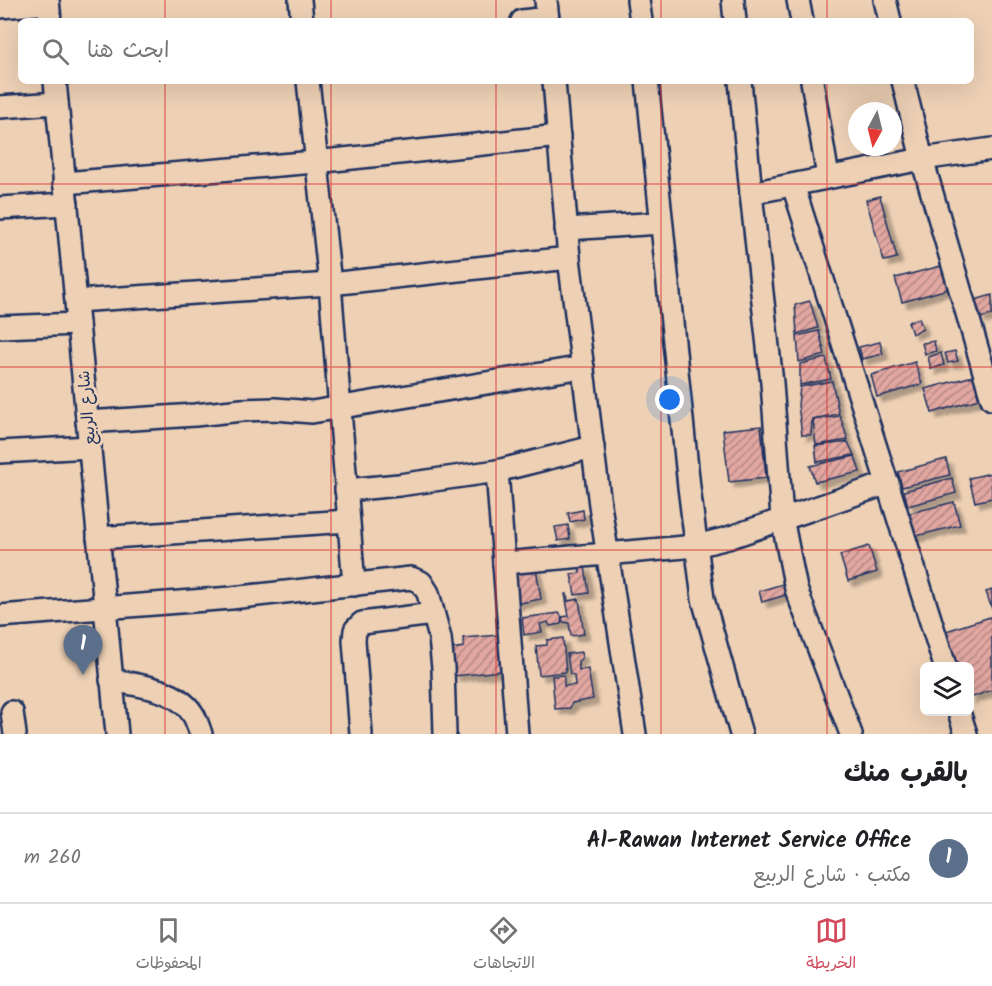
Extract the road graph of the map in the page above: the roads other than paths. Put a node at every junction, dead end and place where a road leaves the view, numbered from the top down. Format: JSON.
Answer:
{"nodes":[{"id":1,"x":300,"y":0,"type":"edge"},
{"id":2,"x":638,"y":0,"type":"edge"},
{"id":3,"x":733,"y":0,"type":"edge"},
{"id":4,"x":798,"y":0,"type":"edge"},
{"id":5,"x":885,"y":0,"type":"edge"},
{"id":6,"x":0,"y":7,"type":"edge"},
{"id":7,"x":48,"y":8,"type":"edge"},
{"id":8,"x":547,"y":13,"type":"edge"},
{"id":9,"x":302,"y":18,"type":"edge"},
{"id":10,"x":531,"y":18,"type":"edge"},
{"id":11,"x":640,"y":18,"type":"edge"},
{"id":12,"x":735,"y":18,"type":"edge"},
{"id":13,"x":801,"y":18,"type":"edge"},
{"id":14,"x":889,"y":18,"type":"edge"},
{"id":15,"x":55,"y":84,"type":"edge"},
{"id":16,"x":308,"y":84,"type":"edge"},
{"id":17,"x":554,"y":84,"type":"edge"},
{"id":18,"x":647,"y":84,"type":"edge"},
{"id":19,"x":741,"y":84,"type":"edge"},
{"id":20,"x":812,"y":84,"type":"edge"},
{"id":21,"x":904,"y":84,"type":"edge"},
{"id":22,"x":57,"y":104,"type":"junction"},
{"id":23,"x":0,"y":107,"type":"edge"},
{"id":24,"x":559,"y":136,"type":"junction"},
{"id":25,"x":992,"y":150,"type":"edge"},
{"id":26,"x":922,"y":159,"type":"junction"},
{"id":27,"x":315,"y":162,"type":"junction"},
{"id":28,"x":828,"y":177,"type":"junction"},
{"id":29,"x":64,"y":183,"type":"junction"},
{"id":30,"x":793,"y":185,"type":"junction"},
{"id":31,"x":750,"y":193,"type":"junction"},
{"id":32,"x":67,"y":204,"type":"junction"},
{"id":33,"x":0,"y":208,"type":"edge"},
{"id":34,"x":662,"y":223,"type":"junction"},
{"id":35,"x":566,"y":229,"type":"junction"},
{"id":36,"x":569,"y":258,"type":"junction"},
{"id":37,"x":330,"y":284,"type":"junction"},
{"id":38,"x":76,"y":301,"type":"junction"},
{"id":39,"x":78,"y":324,"type":"junction"},
{"id":40,"x":0,"y":327,"type":"edge"},
{"id":41,"x":583,"y":367,"type":"junction"},
{"id":42,"x":992,"y":399,"type":"edge"},
{"id":43,"x":340,"y":407,"type":"junction"},
{"id":44,"x":87,"y":422,"type":"junction"},
{"id":45,"x":90,"y":447,"type":"junction"},
{"id":46,"x":593,"y":447,"type":"junction"},
{"id":47,"x":0,"y":452,"type":"edge"},
{"id":48,"x":497,"y":471,"type":"junction"},
{"id":49,"x":888,"y":483,"type":"junction"},
{"id":50,"x":346,"y":490,"type":"junction"},
{"id":51,"x":782,"y":518,"type":"junction"},
{"id":52,"x":348,"y":521,"type":"junction"},
{"id":53,"x":98,"y":538,"type":"junction"},
{"id":54,"x":696,"y":546,"type":"junction"},
{"id":55,"x":608,"y":555,"type":"junction"},
{"id":56,"x":504,"y":563,"type":"junction"},
{"id":57,"x":354,"y":585,"type":"junction"},
{"id":58,"x":105,"y":606,"type":"junction"},
{"id":59,"x":433,"y":614,"type":"junction"},
{"id":60,"x":0,"y":616,"type":"edge"},
{"id":61,"x":944,"y":662,"type":"edge"},
{"id":62,"x":111,"y":680,"type":"junction"},
{"id":63,"x":12,"y":712,"type":"dead end"},
{"id":64,"x":961,"y":716,"type":"edge"},
{"id":65,"x":15,"y":734,"type":"edge"},
{"id":66,"x":117,"y":734,"type":"edge"},
{"id":67,"x":201,"y":734,"type":"edge"},
{"id":68,"x":361,"y":734,"type":"edge"},
{"id":69,"x":445,"y":734,"type":"edge"},
{"id":70,"x":517,"y":734,"type":"edge"},
{"id":71,"x":635,"y":734,"type":"edge"},
{"id":72,"x":741,"y":734,"type":"edge"},
{"id":73,"x":851,"y":734,"type":"edge"},
{"id":74,"x":966,"y":734,"type":"edge"}],
"edges":[{"from":1,"to":9,"type":"street"},
{"from":2,"to":11,"type":"street"},
{"from":3,"to":12,"type":"street"},
{"from":4,"to":13,"type":"street"},
{"from":5,"to":14,"type":"street"},
{"from":6,"to":7,"type":"street"},
{"from":8,"to":10,"type":"street"},
{"from":15,"to":22,"type":"street","name":"شارع الربيع"},
{"from":16,"to":27,"type":"street"},
{"from":17,"to":24,"type":"street"},
{"from":18,"to":34,"type":"street"},
{"from":19,"to":31,"type":"street"},
{"from":20,"to":28,"type":"street"},
{"from":21,"to":26,"type":"street"},
{"from":22,"to":23,"type":"street"},
{"from":22,"to":29,"type":"street","name":"شارع الربيع"},
{"from":24,"to":27,"type":"street"},
{"from":24,"to":35,"type":"street"},
{"from":25,"to":26,"type":"street"},
{"from":26,"to":28,"type":"street"},
{"from":26,"to":42,"type":"street"},
{"from":27,"to":29,"type":"street"},
{"from":27,"to":37,"type":"street"},
{"from":28,"to":30,"type":"street"},
{"from":29,"to":32,"type":"street","name":"شارع الربيع"},
{"from":30,"to":31,"type":"street"},
{"from":30,"to":49,"type":"street"},
{"from":31,"to":51,"type":"street"},
{"from":32,"to":33,"type":"street"},
{"from":32,"to":38,"type":"street","name":"شارع الربيع"},
{"from":34,"to":35,"type":"street"},
{"from":34,"to":54,"type":"street"},
{"from":35,"to":36,"type":"street"},
{"from":36,"to":37,"type":"street"},
{"from":36,"to":41,"type":"street"},
{"from":37,"to":38,"type":"street"},
{"from":37,"to":43,"type":"street"},
{"from":38,"to":39,"type":"street","name":"شارع الربيع"},
{"from":39,"to":40,"type":"street"},
{"from":39,"to":44,"type":"street","name":"شارع الربيع"},
{"from":41,"to":43,"type":"street"},
{"from":41,"to":46,"type":"street"},
{"from":43,"to":44,"type":"street"},
{"from":43,"to":50,"type":"street"},
{"from":44,"to":45,"type":"street","name":"شارع الربيع"},
{"from":45,"to":47,"type":"street"},
{"from":45,"to":53,"type":"street","name":"شارع الربيع"},
{"from":46,"to":48,"type":"street"},
{"from":46,"to":55,"type":"street"},
{"from":48,"to":50,"type":"street"},
{"from":48,"to":56,"type":"street"},
{"from":49,"to":51,"type":"street"},
{"from":49,"to":61,"type":"street"},
{"from":50,"to":52,"type":"street"},
{"from":51,"to":54,"type":"street"},
{"from":51,"to":73,"type":"street"},
{"from":52,"to":53,"type":"street"},
{"from":52,"to":57,"type":"street"},
{"from":53,"to":58,"type":"street","name":"شارع الربيع"},
{"from":54,"to":55,"type":"street"},
{"from":54,"to":72,"type":"street"},
{"from":55,"to":56,"type":"street"},
{"from":55,"to":71,"type":"street"},
{"from":56,"to":70,"type":"street"},
{"from":57,"to":58,"type":"street"},
{"from":57,"to":59,"type":"street"},
{"from":58,"to":60,"type":"street"},
{"from":58,"to":62,"type":"street","name":"شارع الربيع"},
{"from":59,"to":68,"type":"street"},
{"from":59,"to":69,"type":"street"},
{"from":62,"to":66,"type":"street","name":"شارع الربيع"},
{"from":62,"to":67,"type":"street"},
{"from":63,"to":65,"type":"street"},
{"from":64,"to":74,"type":"street"}]}
